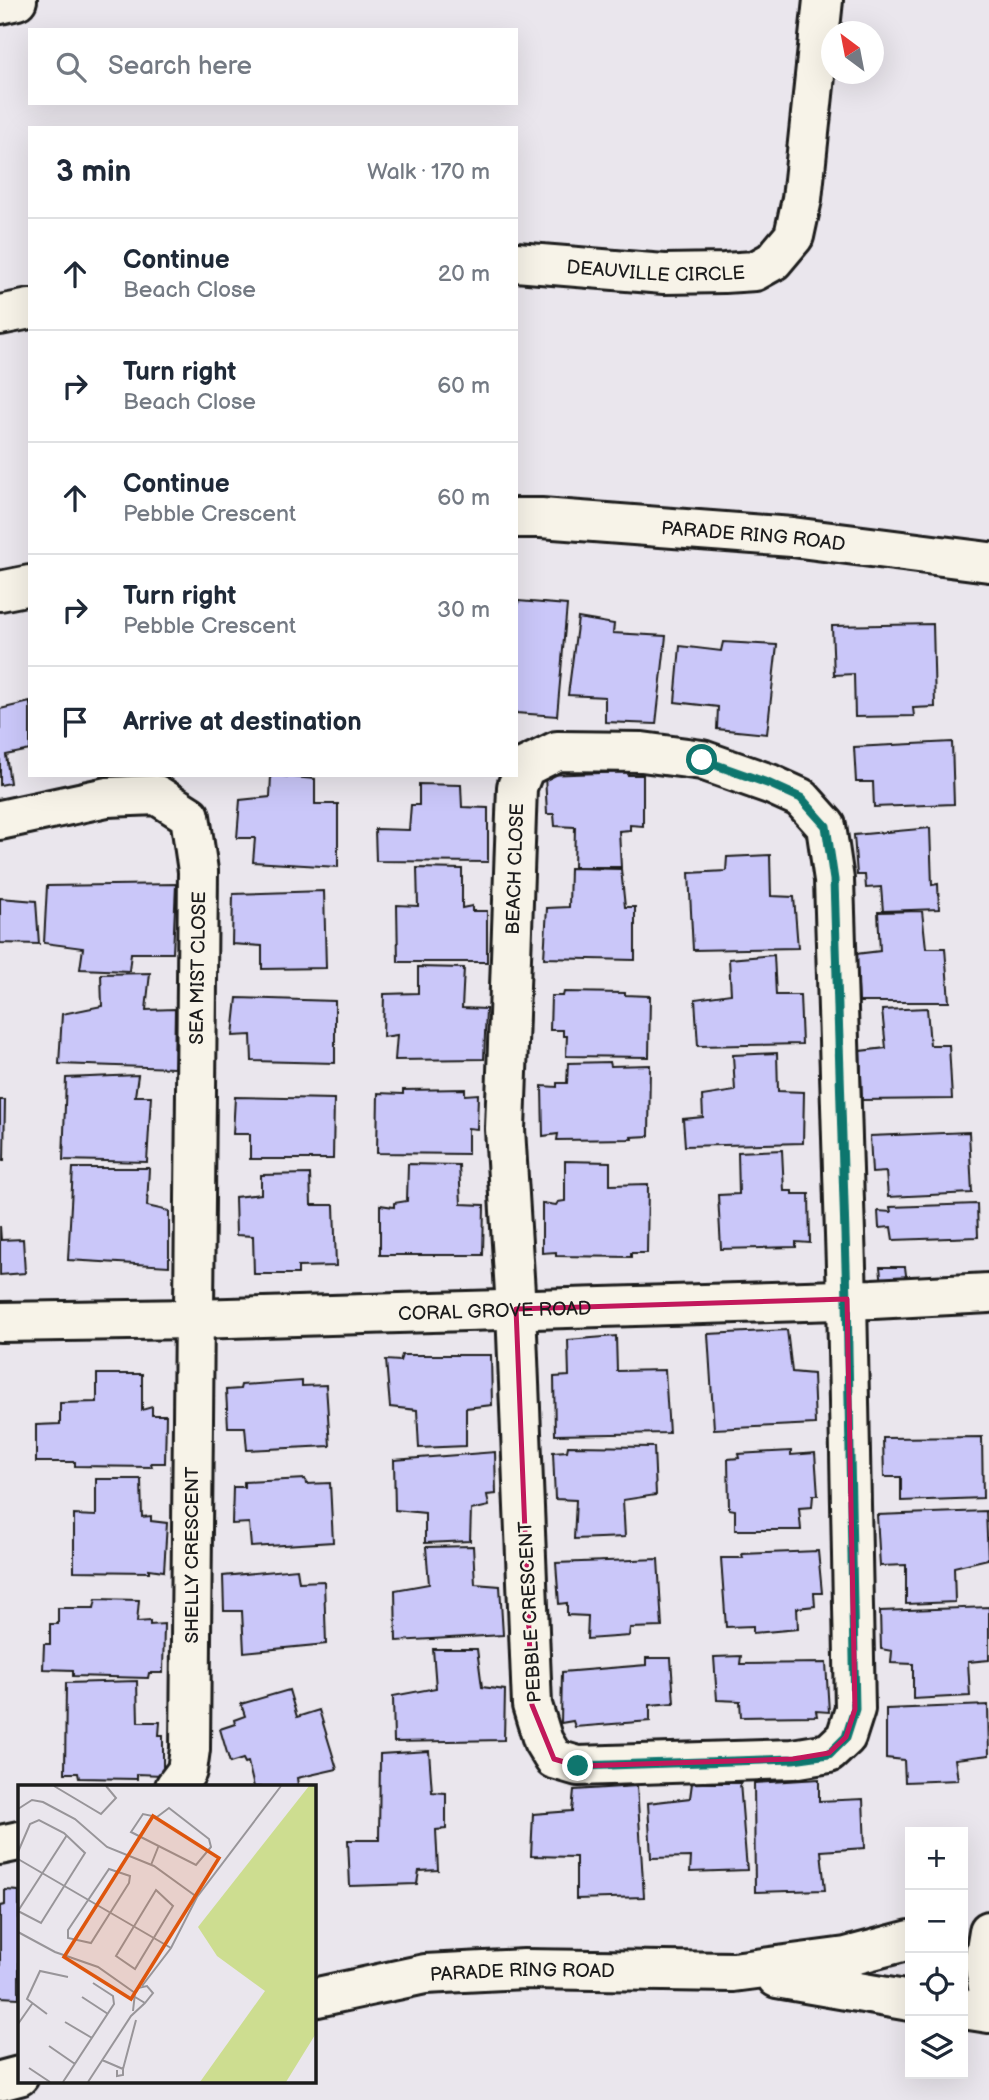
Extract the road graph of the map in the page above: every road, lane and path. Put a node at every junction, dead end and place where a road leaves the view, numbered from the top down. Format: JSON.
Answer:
{"nodes":[{"id":1,"x":17,"y":0,"type":"edge"},
{"id":2,"x":823,"y":0,"type":"edge"},
{"id":3,"x":0,"y":4,"type":"edge"},
{"id":4,"x":518,"y":262,"type":"edge"},
{"id":5,"x":28,"y":309,"type":"edge"},
{"id":6,"x":0,"y":315,"type":"edge"},
{"id":7,"x":518,"y":518,"type":"edge"},
{"id":8,"x":989,"y":562,"type":"edge"},
{"id":9,"x":28,"y":584,"type":"edge"},
{"id":10,"x":0,"y":591,"type":"edge"},
{"id":11,"x":0,"y":820,"type":"edge"},
{"id":12,"x":989,"y":1293,"type":"edge"},
{"id":13,"x":847,"y":1299,"type":"junction"},
{"id":14,"x":516,"y":1309,"type":"junction"},
{"id":15,"x":193,"y":1319,"type":"junction"},
{"id":16,"x":0,"y":1322,"type":"edge"},
{"id":17,"x":177,"y":1785,"type":"edge"},
{"id":18,"x":18,"y":1841,"type":"edge"},
{"id":19,"x":0,"y":1845,"type":"edge"},
{"id":20,"x":989,"y":1911,"type":"edge"},
{"id":21,"x":968,"y":1919,"type":"edge"},
{"id":22,"x":989,"y":1931,"type":"edge"},
{"id":23,"x":905,"y":1941,"type":"edge"},
{"id":24,"x":733,"y":1972,"type":"junction"},
{"id":25,"x":989,"y":1993,"type":"edge"},
{"id":26,"x":315,"y":1998,"type":"edge"},
{"id":27,"x":905,"y":2000,"type":"edge"},
{"id":28,"x":968,"y":2010,"type":"edge"},
{"id":29,"x":989,"y":2013,"type":"edge"},
{"id":30,"x":18,"y":2076,"type":"edge"},
{"id":31,"x":0,"y":2081,"type":"edge"}],
"edges":[{"from":1,"to":3,"type":"street"},
{"from":2,"to":4,"type":"street","name":"DEAUVILLE CIRCLE"},
{"from":5,"to":6,"type":"street"},
{"from":7,"to":8,"type":"street","name":"PARADE RING ROAD"},
{"from":9,"to":10,"type":"street"},
{"from":11,"to":15,"type":"street","name":"SEA MIST CLOSE"},
{"from":12,"to":13,"type":"street","name":"CORAL GROVE ROAD"},
{"from":13,"to":14,"type":"street","name":"CORAL GROVE ROAD"},
{"from":13,"to":14,"type":"street","name":"PEBBLE CRESCENT"},
{"from":13,"to":14,"type":"street","name":"BEACH CLOSE"},
{"from":14,"to":15,"type":"street","name":"CORAL GROVE ROAD"},
{"from":15,"to":16,"type":"street","name":"CORAL GROVE ROAD"},
{"from":15,"to":17,"type":"street","name":"SHELLY CRESCENT"},
{"from":18,"to":19,"type":"street"},
{"from":20,"to":21,"type":"street"},
{"from":22,"to":25,"type":"street"},
{"from":23,"to":24,"type":"street","name":"PARADE RING ROAD"},
{"from":24,"to":26,"type":"street","name":"PARADE RING ROAD"},
{"from":24,"to":27,"type":"street","name":"PARADE RING ROAD"},
{"from":28,"to":29,"type":"street"},
{"from":30,"to":31,"type":"street"}]}
